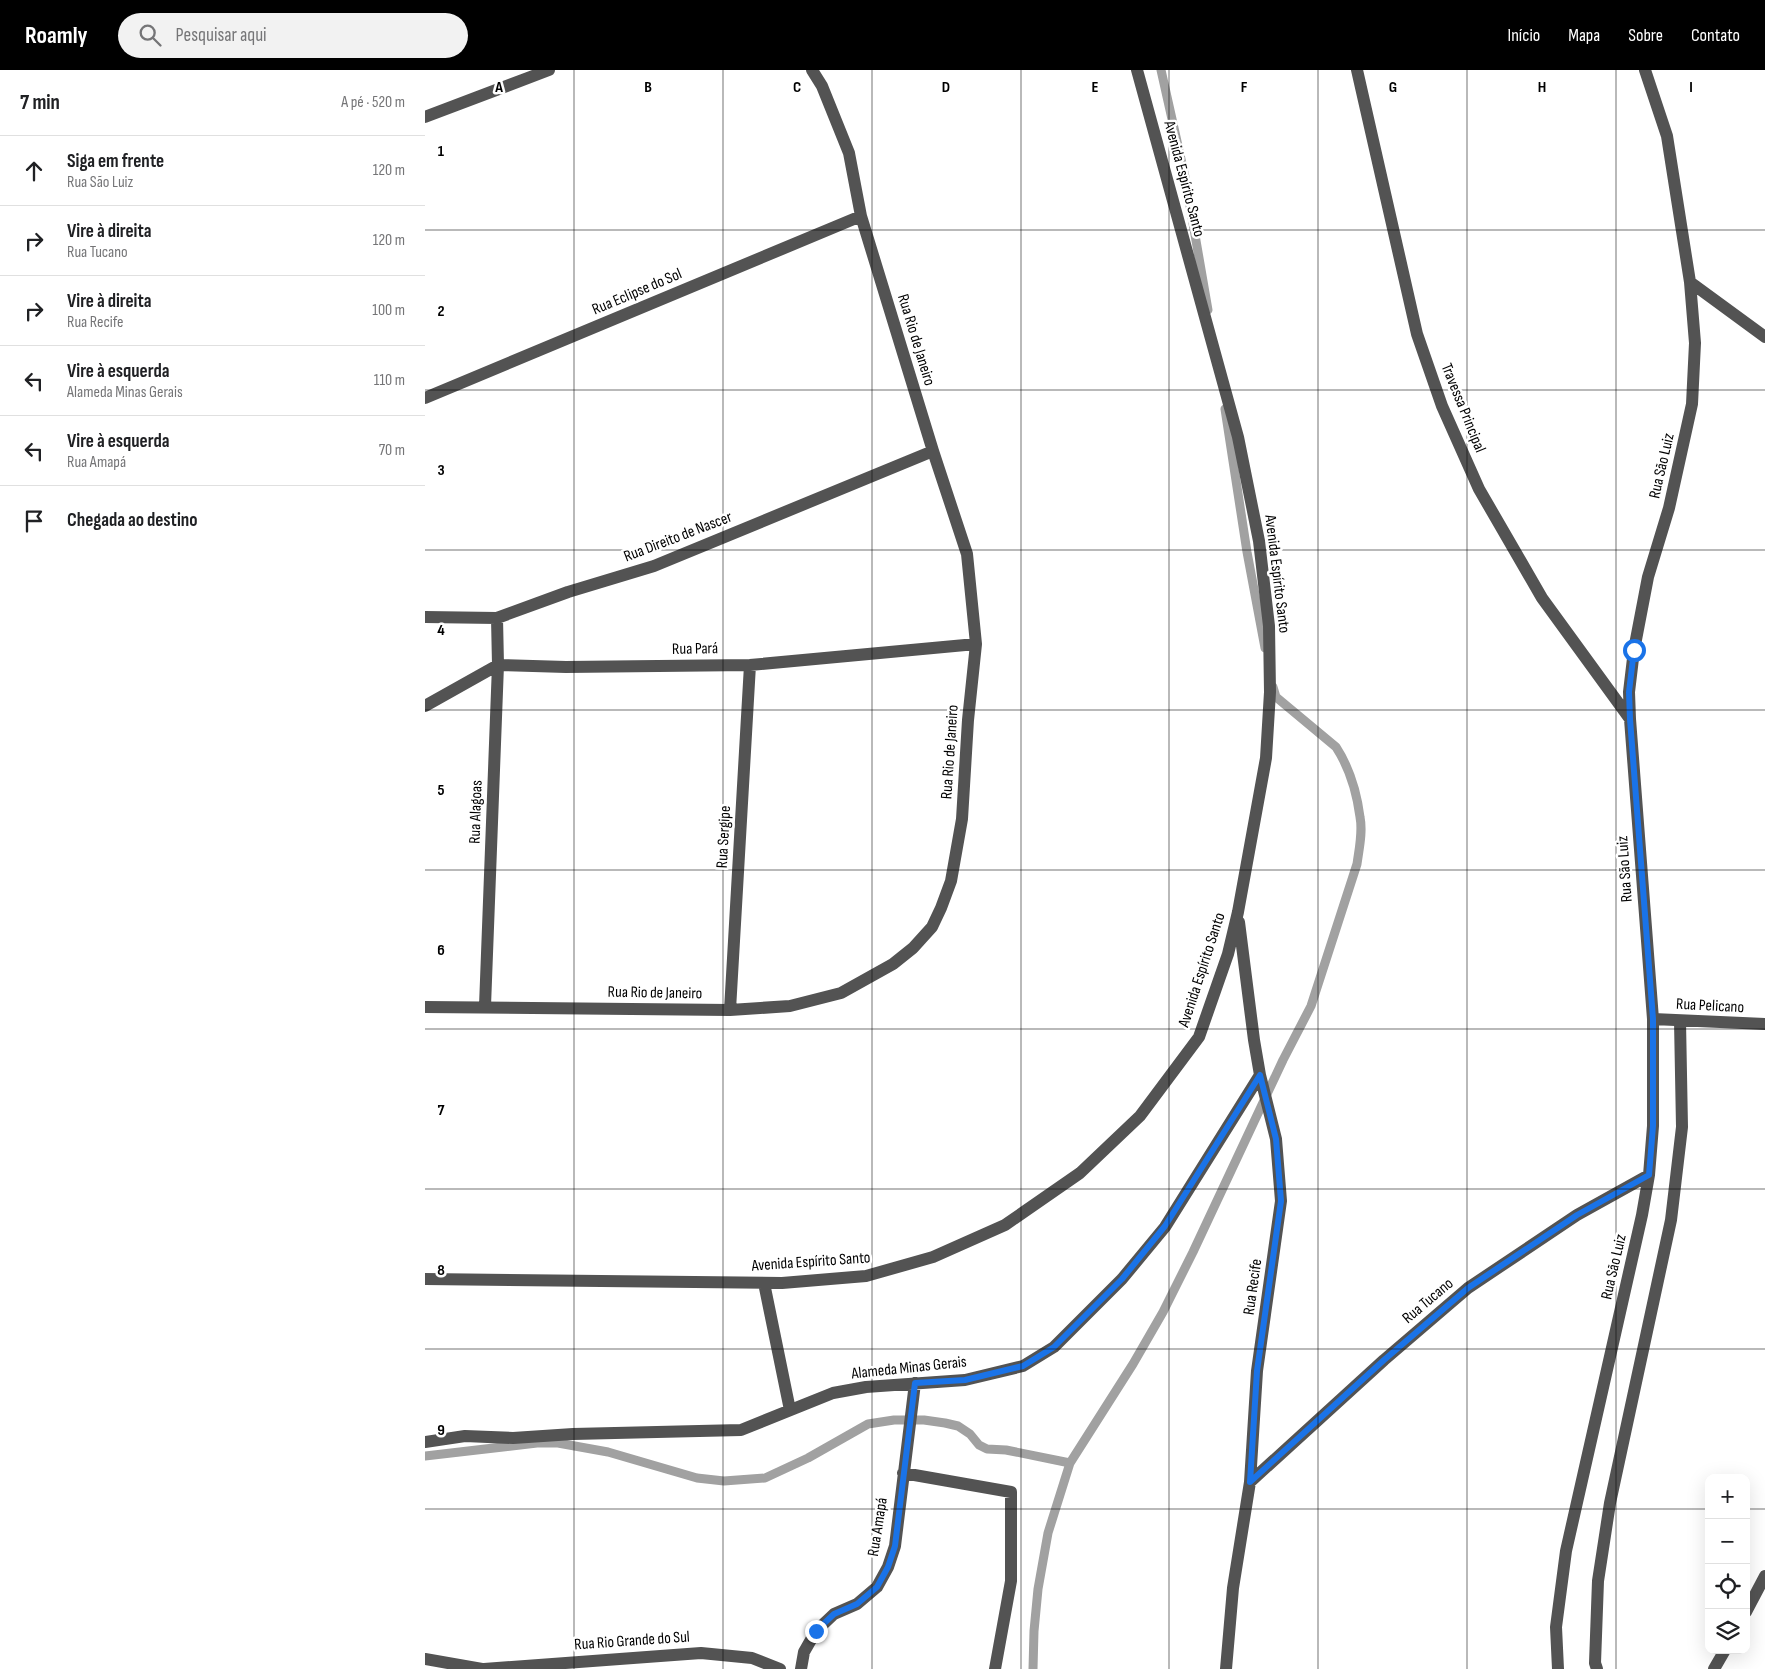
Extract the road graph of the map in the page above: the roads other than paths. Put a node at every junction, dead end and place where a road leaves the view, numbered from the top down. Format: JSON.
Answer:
{"nodes":[{"id":1,"x":549,"y":70,"type":"edge"},
{"id":2,"x":812,"y":70,"type":"edge"},
{"id":3,"x":1137,"y":70,"type":"edge"},
{"id":4,"x":1357,"y":70,"type":"edge"},
{"id":5,"x":1645,"y":70,"type":"edge"},
{"id":6,"x":425,"y":117,"type":"edge"},
{"id":7,"x":861,"y":216,"type":"junction"},
{"id":8,"x":1690,"y":282,"type":"junction"},
{"id":9,"x":1765,"y":338,"type":"edge"},
{"id":10,"x":425,"y":398,"type":"edge"},
{"id":11,"x":933,"y":451,"type":"junction"},
{"id":12,"x":425,"y":616,"type":"edge"},
{"id":13,"x":497,"y":618,"type":"junction"},
{"id":14,"x":976,"y":644,"type":"junction"},
{"id":15,"x":498,"y":665,"type":"junction"},
{"id":16,"x":750,"y":665,"type":"junction"},
{"id":17,"x":425,"y":706,"type":"edge"},
{"id":18,"x":1630,"y":719,"type":"junction"},
{"id":19,"x":1238,"y":912,"type":"junction"},
{"id":20,"x":485,"y":1006,"type":"junction"},
{"id":21,"x":425,"y":1007,"type":"edge"},
{"id":22,"x":730,"y":1010,"type":"junction"},
{"id":23,"x":1653,"y":1019,"type":"junction"},
{"id":24,"x":1680,"y":1020,"type":"junction"},
{"id":25,"x":1765,"y":1024,"type":"edge"},
{"id":26,"x":1260,"y":1075,"type":"junction"},
{"id":27,"x":1649,"y":1175,"type":"junction"},
{"id":28,"x":425,"y":1279,"type":"edge"},
{"id":29,"x":764,"y":1283,"type":"junction"},
{"id":30,"x":915,"y":1383,"type":"junction"},
{"id":31,"x":790,"y":1410,"type":"junction"},
{"id":32,"x":425,"y":1442,"type":"edge"},
{"id":33,"x":903,"y":1473,"type":"junction"},
{"id":34,"x":1250,"y":1482,"type":"junction"},
{"id":35,"x":1765,"y":1576,"type":"edge"},
{"id":36,"x":1748,"y":1609,"type":"edge"},
{"id":37,"x":1723,"y":1654,"type":"edge"},
{"id":38,"x":425,"y":1659,"type":"edge"},
{"id":39,"x":483,"y":1669,"type":"edge"},
{"id":40,"x":780,"y":1669,"type":"edge"},
{"id":41,"x":801,"y":1669,"type":"edge"},
{"id":42,"x":995,"y":1669,"type":"edge"},
{"id":43,"x":1226,"y":1669,"type":"edge"},
{"id":44,"x":1558,"y":1669,"type":"edge"},
{"id":45,"x":1597,"y":1669,"type":"edge"},
{"id":46,"x":1714,"y":1669,"type":"edge"}],
"edges":[{"from":1,"to":6,"type":"street"},
{"from":2,"to":7,"type":"street","name":"Rua Rio de Janeiro"},
{"from":3,"to":19,"type":"street","name":"Avenida Espírito Santo"},
{"from":4,"to":18,"type":"street","name":"Travessa Principal"},
{"from":5,"to":8,"type":"street","name":"Rua São Luiz"},
{"from":7,"to":10,"type":"street","name":"Rua Eclipse do Sol"},
{"from":7,"to":11,"type":"street","name":"Rua Rio de Janeiro"},
{"from":8,"to":9,"type":"street"},
{"from":8,"to":18,"type":"street","name":"Rua São Luiz"},
{"from":11,"to":13,"type":"street","name":"Rua Direito de Nascer"},
{"from":11,"to":14,"type":"street","name":"Rua Rio de Janeiro"},
{"from":12,"to":13,"type":"street","name":"Rua Direito de Nascer"},
{"from":13,"to":15,"type":"street","name":"Rua Alagoas"},
{"from":14,"to":16,"type":"street","name":"Rua Pará"},
{"from":14,"to":22,"type":"street","name":"Rua Rio de Janeiro"},
{"from":15,"to":16,"type":"street","name":"Rua Pará"},
{"from":15,"to":17,"type":"street"},
{"from":15,"to":20,"type":"street","name":"Rua Alagoas"},
{"from":16,"to":22,"type":"street","name":"Rua Sergipe"},
{"from":18,"to":23,"type":"street","name":"Rua São Luiz"},
{"from":19,"to":26,"type":"street","name":"Rua Recife"},
{"from":19,"to":29,"type":"street","name":"Avenida Espírito Santo"},
{"from":20,"to":21,"type":"street","name":"Rua Rio de Janeiro"},
{"from":20,"to":22,"type":"street","name":"Rua Rio de Janeiro"},
{"from":23,"to":24,"type":"street","name":"Rua Pelicano"},
{"from":23,"to":27,"type":"street","name":"Rua São Luiz"},
{"from":24,"to":25,"type":"street","name":"Rua Pelicano"},
{"from":24,"to":45,"type":"street"},
{"from":26,"to":30,"type":"street","name":"Alameda Minas Gerais"},
{"from":26,"to":34,"type":"street","name":"Rua Recife"},
{"from":27,"to":34,"type":"street","name":"Rua Tucano"},
{"from":27,"to":44,"type":"street","name":"Rua São Luiz"},
{"from":28,"to":29,"type":"street","name":"Avenida Espírito Santo"},
{"from":29,"to":31,"type":"street"},
{"from":30,"to":31,"type":"street","name":"Alameda Minas Gerais"},
{"from":30,"to":33,"type":"street","name":"Rua Amapá"},
{"from":31,"to":32,"type":"street","name":"Alameda Minas Gerais"},
{"from":33,"to":41,"type":"street","name":"Rua Amapá"},
{"from":33,"to":42,"type":"street"},
{"from":34,"to":43,"type":"street","name":"Rua Recife"},
{"from":35,"to":36,"type":"street"},
{"from":37,"to":46,"type":"street"},
{"from":38,"to":39,"type":"street"},
{"from":39,"to":40,"type":"street","name":"Rua Rio Grande do Sul"}]}
